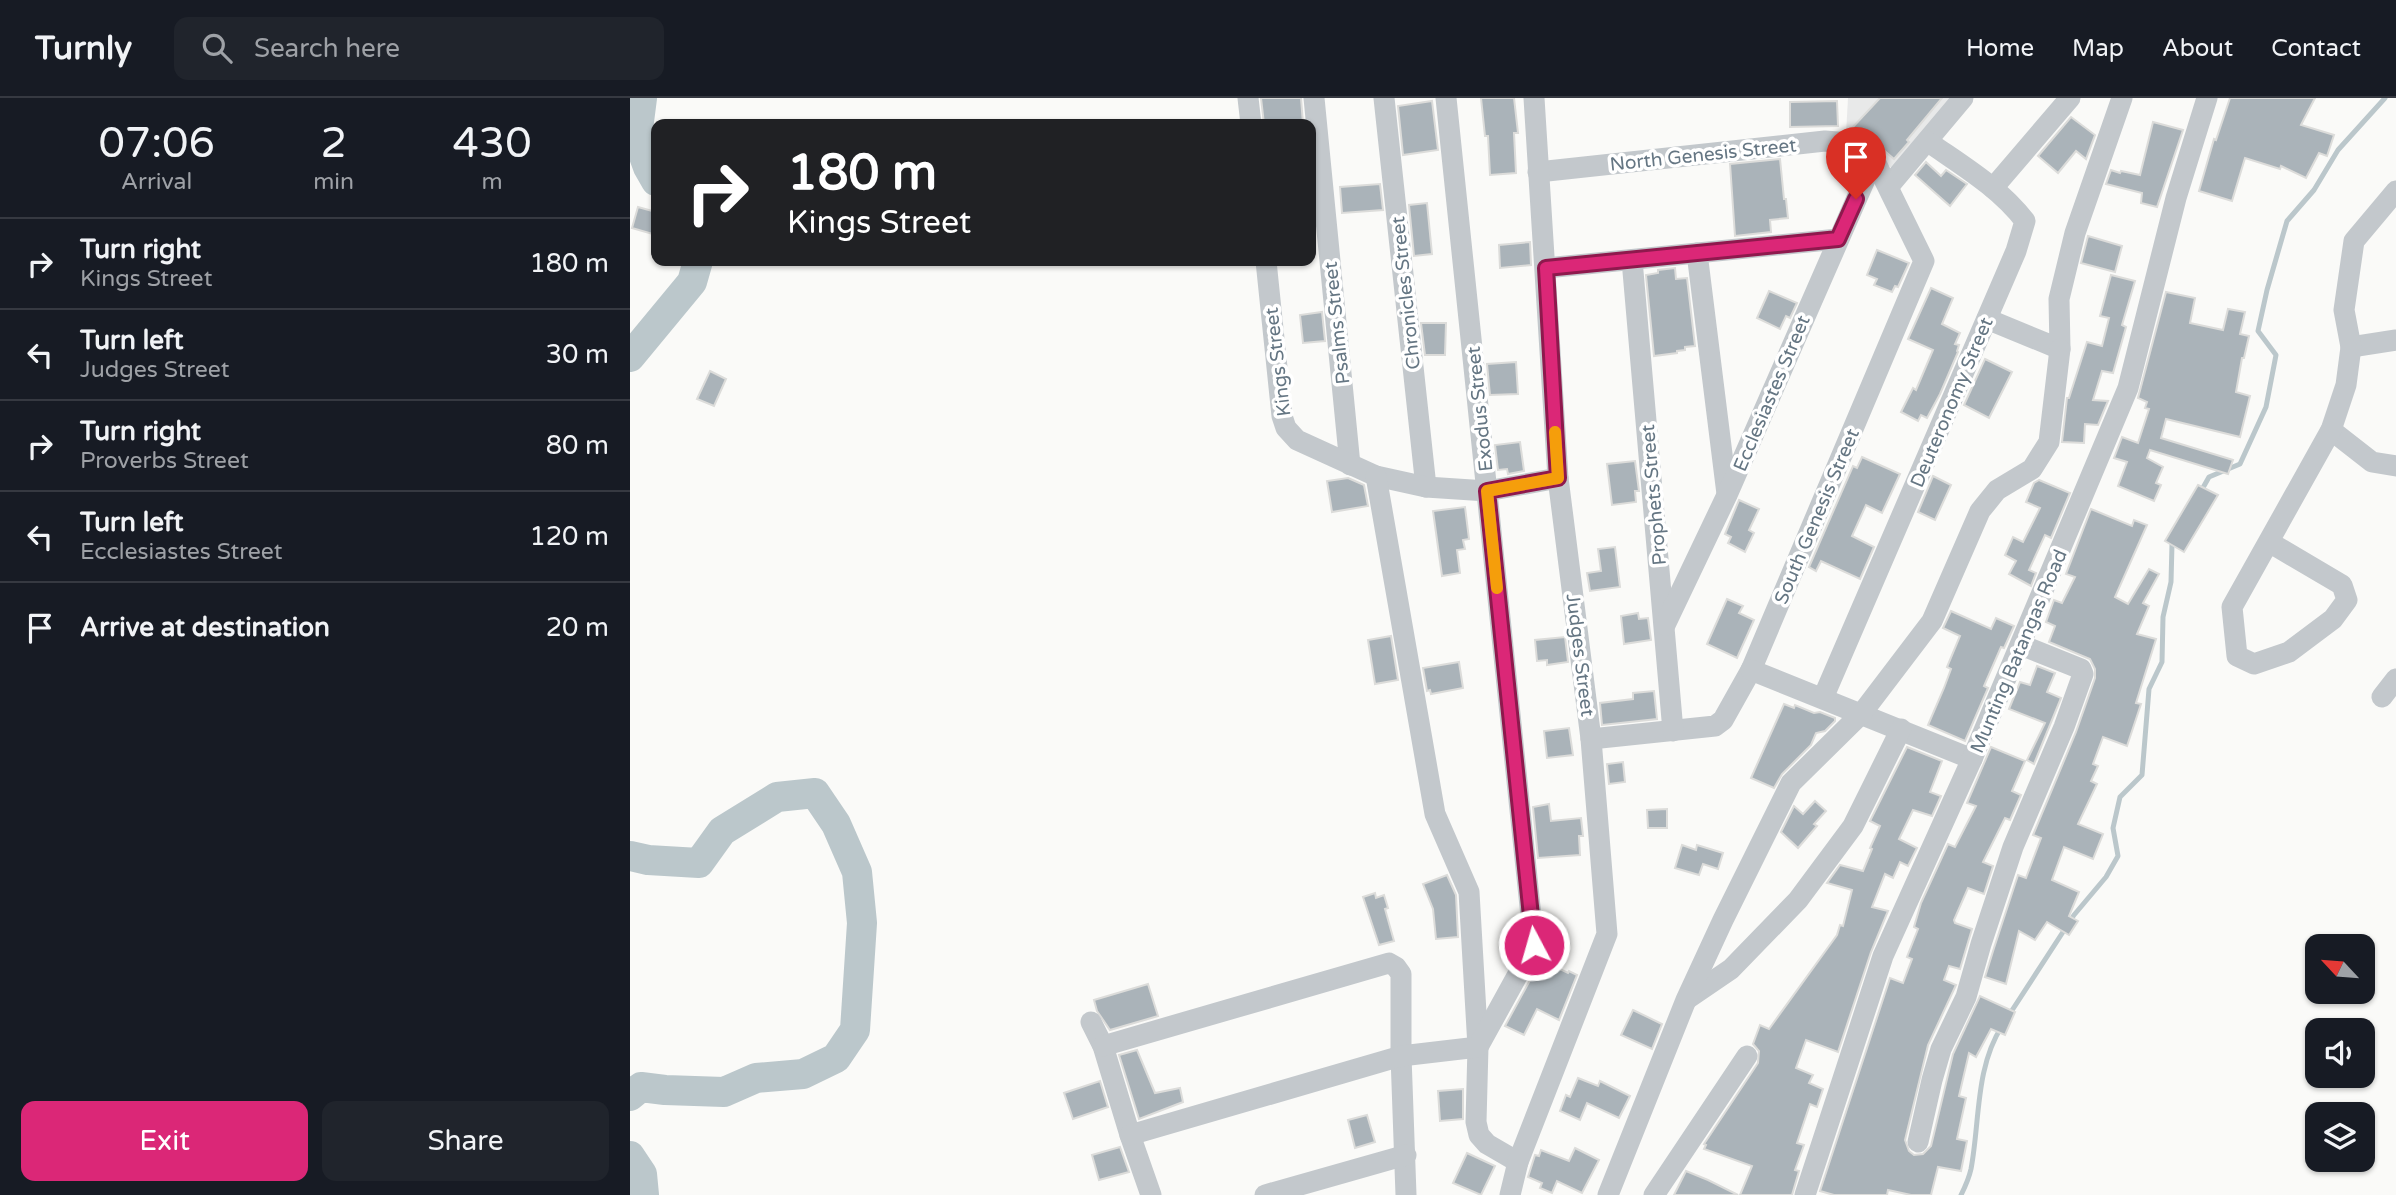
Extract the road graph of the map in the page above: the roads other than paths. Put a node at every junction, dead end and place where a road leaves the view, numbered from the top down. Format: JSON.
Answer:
{"nodes":[{"id":1,"x":1248,"y":98,"type":"edge"},
{"id":2,"x":1314,"y":98,"type":"edge"},
{"id":3,"x":1384,"y":98,"type":"edge"},
{"id":4,"x":1446,"y":98,"type":"edge"},
{"id":5,"x":1534,"y":98,"type":"edge"},
{"id":6,"x":1963,"y":98,"type":"edge"},
{"id":7,"x":2070,"y":98,"type":"edge"},
{"id":8,"x":2122,"y":98,"type":"edge"},
{"id":9,"x":2207,"y":98,"type":"edge"},
{"id":10,"x":1250,"y":119,"type":"edge"},
{"id":11,"x":1927,"y":141,"type":"junction"},
{"id":12,"x":1874,"y":159,"type":"junction"},
{"id":13,"x":1538,"y":172,"type":"junction"},
{"id":14,"x":1889,"y":186,"type":"junction"},
{"id":15,"x":1993,"y":188,"type":"junction"},
{"id":16,"x":2396,"y":191,"type":"edge"},
{"id":17,"x":1838,"y":239,"type":"junction"},
{"id":18,"x":1697,"y":253,"type":"junction"},
{"id":19,"x":1632,"y":260,"type":"junction"},
{"id":20,"x":1267,"y":266,"type":"edge"},
{"id":21,"x":1546,"y":268,"type":"junction"},
{"id":22,"x":1987,"y":319,"type":"junction"},
{"id":23,"x":2396,"y":340,"type":"edge"},
{"id":24,"x":2351,"y":347,"type":"junction"},
{"id":25,"x":2060,"y":349,"type":"junction"},
{"id":26,"x":2331,"y":430,"type":"junction"},
{"id":27,"x":1350,"y":465,"type":"junction"},
{"id":28,"x":2396,"y":466,"type":"edge"},
{"id":29,"x":1376,"y":476,"type":"junction"},
{"id":30,"x":1558,"y":478,"type":"junction"},
{"id":31,"x":1426,"y":487,"type":"junction"},
{"id":32,"x":1487,"y":491,"type":"junction"},
{"id":33,"x":1727,"y":495,"type":"junction"},
{"id":34,"x":2269,"y":542,"type":"junction"},
{"id":35,"x":1665,"y":625,"type":"junction"},
{"id":36,"x":2021,"y":645,"type":"junction"},
{"id":37,"x":1751,"y":670,"type":"junction"},
{"id":38,"x":2396,"y":679,"type":"edge"},
{"id":39,"x":2382,"y":697,"type":"dead end"},
{"id":40,"x":1823,"y":698,"type":"junction"},
{"id":41,"x":1862,"y":713,"type":"junction"},
{"id":42,"x":1902,"y":729,"type":"junction"},
{"id":43,"x":1673,"y":731,"type":"junction"},
{"id":44,"x":1591,"y":739,"type":"junction"},
{"id":45,"x":1972,"y":759,"type":"junction"},
{"id":46,"x":1685,"y":1000,"type":"junction"},
{"id":47,"x":1091,"y":1022,"type":"dead end"},
{"id":48,"x":1103,"y":1045,"type":"junction"},
{"id":49,"x":1478,"y":1047,"type":"junction"},
{"id":50,"x":1401,"y":1056,"type":"junction"},
{"id":51,"x":1747,"y":1056,"type":"dead end"},
{"id":52,"x":1130,"y":1135,"type":"junction"},
{"id":53,"x":1918,"y":1142,"type":"dead end"},
{"id":54,"x":1406,"y":1154,"type":"junction"},
{"id":55,"x":1518,"y":1161,"type":"junction"},
{"id":56,"x":1151,"y":1195,"type":"edge"},
{"id":57,"x":1265,"y":1195,"type":"edge"},
{"id":58,"x":1406,"y":1195,"type":"edge"},
{"id":59,"x":1510,"y":1195,"type":"edge"},
{"id":60,"x":1608,"y":1195,"type":"edge"},
{"id":61,"x":1654,"y":1195,"type":"edge"},
{"id":62,"x":1805,"y":1195,"type":"edge"}],
"edges":[{"from":1,"to":10,"type":"street"},
{"from":2,"to":27,"type":"street","name":"Psalms Street"},
{"from":3,"to":31,"type":"street","name":"Chronicles Street"},
{"from":4,"to":32,"type":"street","name":"Exodus Street"},
{"from":5,"to":13,"type":"street","name":"Judges Street"},
{"from":6,"to":11,"type":"street"},
{"from":7,"to":15,"type":"street"},
{"from":8,"to":25,"type":"street"},
{"from":9,"to":36,"type":"street","name":"Munting Batangas Road"},
{"from":11,"to":14,"type":"street"},
{"from":11,"to":15,"type":"street","name":"Deuteronomy Street"},
{"from":12,"to":13,"type":"street","name":"North Genesis Street"},
{"from":12,"to":14,"type":"street"},
{"from":12,"to":17,"type":"street","name":"Ecclesiastes Street"},
{"from":13,"to":21,"type":"street","name":"Judges Street"},
{"from":14,"to":37,"type":"street","name":"South Genesis Street"},
{"from":15,"to":22,"type":"street","name":"Deuteronomy Street"},
{"from":16,"to":24,"type":"street"},
{"from":17,"to":18,"type":"street"},
{"from":17,"to":33,"type":"street","name":"Ecclesiastes Street"},
{"from":18,"to":19,"type":"street"},
{"from":18,"to":33,"type":"street"},
{"from":19,"to":21,"type":"street"},
{"from":19,"to":35,"type":"street","name":"Prophets Street"},
{"from":20,"to":27,"type":"street","name":"Kings Street"},
{"from":21,"to":30,"type":"street","name":"Judges Street"},
{"from":22,"to":25,"type":"street"},
{"from":22,"to":40,"type":"street","name":"Deuteronomy Street"},
{"from":23,"to":24,"type":"street"},
{"from":24,"to":26,"type":"street"},
{"from":25,"to":41,"type":"street"},
{"from":26,"to":28,"type":"street"},
{"from":26,"to":34,"type":"street"},
{"from":27,"to":29,"type":"street","name":"Kings Street"},
{"from":29,"to":31,"type":"street","name":"Kings Street"},
{"from":29,"to":49,"type":"street"},
{"from":30,"to":32,"type":"street","name":"Kings Street"},
{"from":30,"to":44,"type":"street","name":"Judges Street"},
{"from":31,"to":32,"type":"street","name":"Kings Street"},
{"from":32,"to":49,"type":"street","name":"Exodus Street"},
{"from":33,"to":35,"type":"street","name":"Ecclesiastes Street"},
{"from":34,"to":34,"type":"street"},
{"from":35,"to":43,"type":"street","name":"Prophets Street"},
{"from":36,"to":45,"type":"street","name":"Munting Batangas Road"},
{"from":36,"to":53,"type":"street"},
{"from":37,"to":40,"type":"street"},
{"from":37,"to":43,"type":"street","name":"South Genesis Street"},
{"from":38,"to":39,"type":"street"},
{"from":40,"to":41,"type":"street"},
{"from":41,"to":42,"type":"street"},
{"from":41,"to":46,"type":"street"},
{"from":42,"to":45,"type":"street"},
{"from":42,"to":46,"type":"street"},
{"from":43,"to":44,"type":"street","name":"South Genesis Street"},
{"from":44,"to":55,"type":"street","name":"Judges Street"},
{"from":45,"to":62,"type":"street","name":"Munting Batangas Road"},
{"from":46,"to":60,"type":"street"},
{"from":47,"to":48,"type":"street"},
{"from":48,"to":50,"type":"street"},
{"from":48,"to":52,"type":"street"},
{"from":49,"to":50,"type":"street"},
{"from":49,"to":55,"type":"street"},
{"from":50,"to":52,"type":"street"},
{"from":50,"to":54,"type":"street"},
{"from":51,"to":61,"type":"street"},
{"from":52,"to":56,"type":"street"},
{"from":54,"to":57,"type":"street"},
{"from":54,"to":58,"type":"street"},
{"from":55,"to":59,"type":"street","name":"Judges Street"}]}
